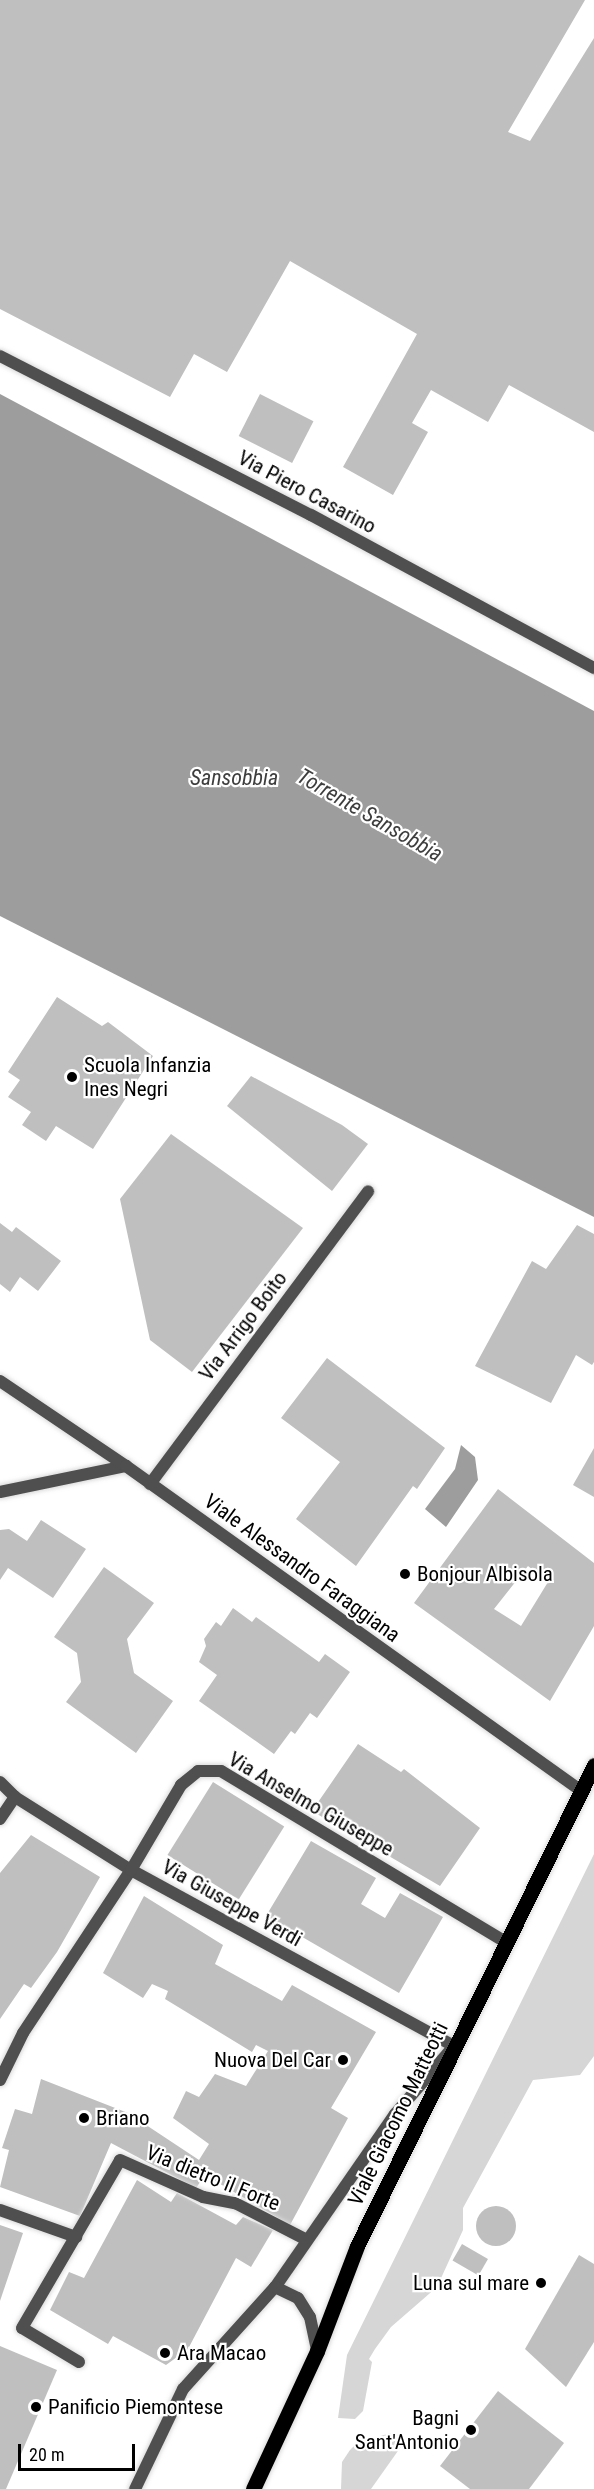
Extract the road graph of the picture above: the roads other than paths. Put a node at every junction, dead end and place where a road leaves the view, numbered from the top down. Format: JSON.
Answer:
{"nodes":[{"id":1,"x":0,"y":356,"type":"edge"},
{"id":2,"x":594,"y":668,"type":"edge"},
{"id":3,"x":368,"y":1191,"type":"dead end"},
{"id":4,"x":0,"y":1381,"type":"edge"},
{"id":5,"x":126,"y":1466,"type":"junction"},
{"id":6,"x":150,"y":1484,"type":"junction"},
{"id":7,"x":0,"y":1492,"type":"edge"},
{"id":8,"x":594,"y":1765,"type":"edge"},
{"id":9,"x":0,"y":1782,"type":"edge"},
{"id":10,"x":580,"y":1790,"type":"junction"},
{"id":11,"x":15,"y":1797,"type":"junction"},
{"id":12,"x":0,"y":1818,"type":"edge"},
{"id":13,"x":131,"y":1870,"type":"junction"},
{"id":14,"x":506,"y":1942,"type":"junction"},
{"id":15,"x":454,"y":2046,"type":"junction"},
{"id":16,"x":0,"y":2080,"type":"edge"},
{"id":17,"x":0,"y":2210,"type":"edge"},
{"id":18,"x":76,"y":2237,"type":"junction"},
{"id":19,"x":305,"y":2239,"type":"junction"},
{"id":20,"x":275,"y":2287,"type":"junction"},
{"id":21,"x":317,"y":2351,"type":"junction"},
{"id":22,"x":79,"y":2362,"type":"dead end"},
{"id":23,"x":135,"y":2489,"type":"edge"},
{"id":24,"x":253,"y":2489,"type":"edge"}],
"edges":[{"from":1,"to":2,"type":"street","name":"Via Piero Casarino"},
{"from":3,"to":6,"type":"street","name":"Via Arrigo Boito"},
{"from":4,"to":5,"type":"street","name":"Viale Alessandro Faraggiana"},
{"from":5,"to":6,"type":"street","name":"Viale Alessandro Faraggiana"},
{"from":5,"to":7,"type":"street"},
{"from":6,"to":10,"type":"street","name":"Viale Alessandro Faraggiana"},
{"from":8,"to":10,"type":"main road","name":"Viale Giacomo Matteotti"},
{"from":9,"to":11,"type":"street","name":"Via Giuseppe Verdi"},
{"from":10,"to":14,"type":"main road","name":"Viale Giacomo Matteotti"},
{"from":11,"to":12,"type":"street"},
{"from":11,"to":13,"type":"street","name":"Via Giuseppe Verdi"},
{"from":13,"to":14,"type":"street","name":"Via Anselmo Giuseppe"},
{"from":13,"to":15,"type":"street","name":"Via Giuseppe Verdi"},
{"from":13,"to":16,"type":"street","name":"Via Anselmo Giuseppe"},
{"from":14,"to":15,"type":"main road","name":"Viale Giacomo Matteotti"},
{"from":15,"to":19,"type":"street"},
{"from":15,"to":21,"type":"main road","name":"Viale Giacomo Matteotti"},
{"from":17,"to":18,"type":"street"},
{"from":18,"to":19,"type":"street","name":"Via dietro il Forte"},
{"from":18,"to":22,"type":"street"},
{"from":19,"to":20,"type":"street"},
{"from":20,"to":21,"type":"street"},
{"from":20,"to":23,"type":"street"},
{"from":21,"to":24,"type":"main road","name":"Viale Giacomo Matteotti"}]}
